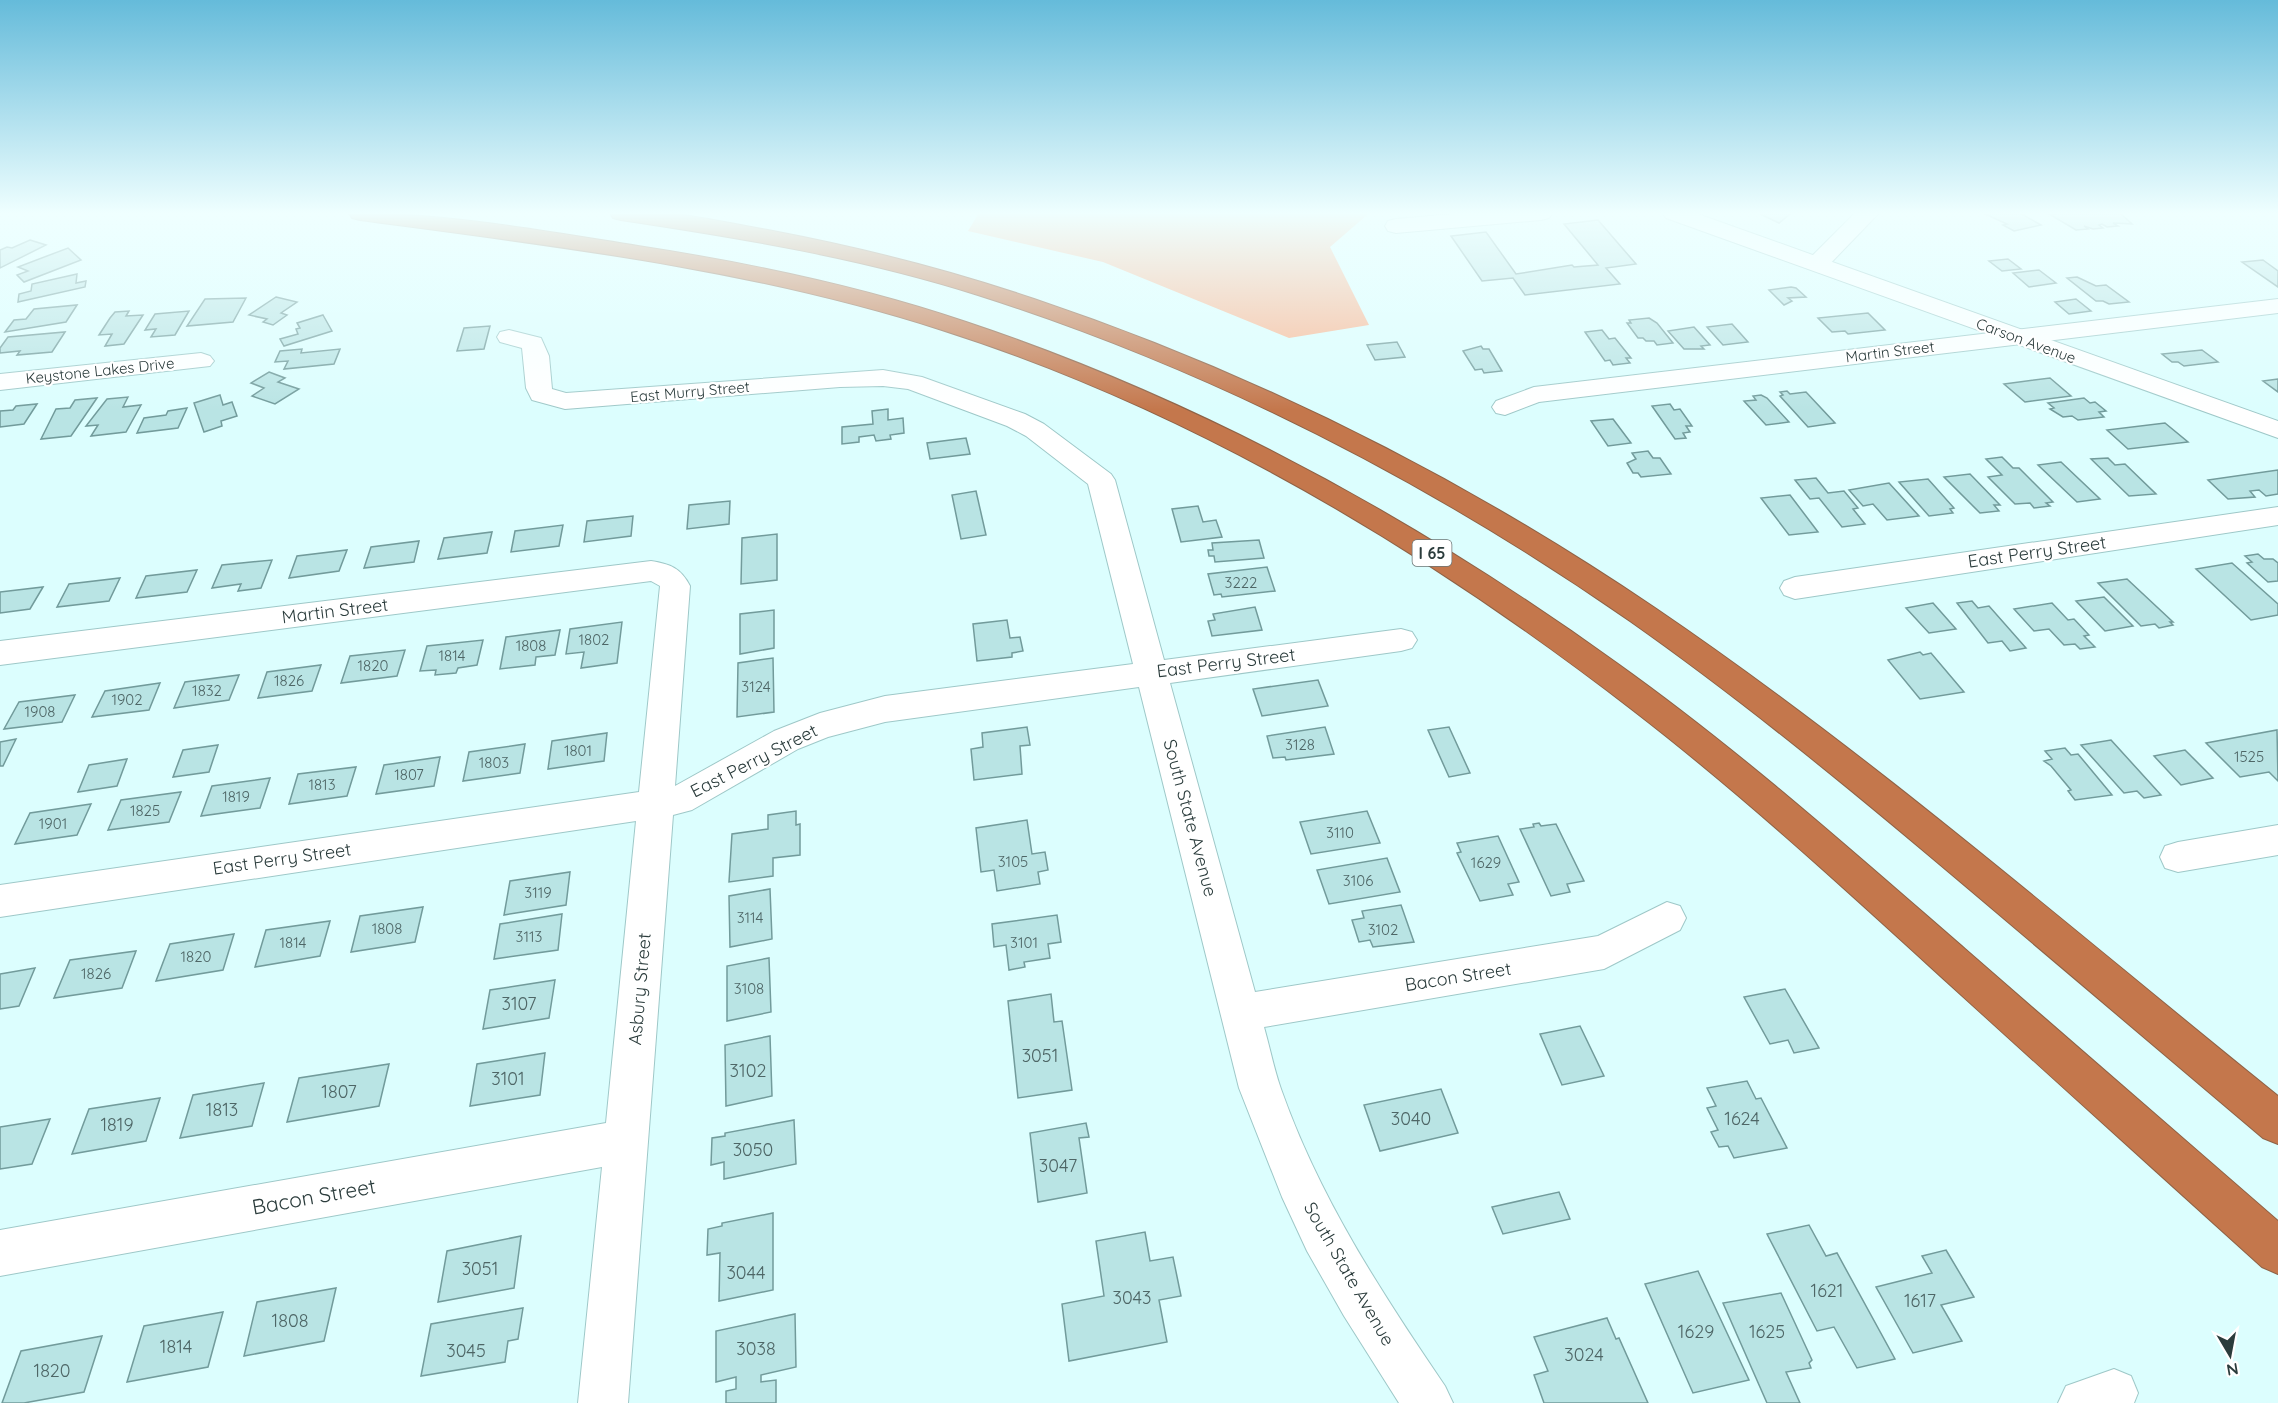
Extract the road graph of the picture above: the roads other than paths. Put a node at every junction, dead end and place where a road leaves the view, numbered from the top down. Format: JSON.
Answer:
{"nodes":[{"id":1,"x":781,"y":278,"type":"edge"},
{"id":2,"x":942,"y":278,"type":"edge"},
{"id":3,"x":1856,"y":278,"type":"edge"},
{"id":4,"x":2278,"y":306,"type":"edge"},
{"id":5,"x":509,"y":337,"type":"dead end"},
{"id":6,"x":2014,"y":337,"type":"junction"},
{"id":7,"x":201,"y":361,"type":"dead end"},
{"id":8,"x":840,"y":379,"type":"joint"},
{"id":9,"x":0,"y":382,"type":"edge"},
{"id":10,"x":1505,"y":406,"type":"dead end"},
{"id":11,"x":2278,"y":430,"type":"edge"},
{"id":12,"x":2278,"y":516,"type":"edge"},
{"id":13,"x":668,"y":576,"type":"joint"},
{"id":14,"x":1796,"y":588,"type":"dead end"},
{"id":15,"x":1401,"y":640,"type":"dead end"},
{"id":16,"x":0,"y":653,"type":"edge"},
{"id":17,"x":1153,"y":672,"type":"junction"},
{"id":18,"x":656,"y":804,"type":"junction"},
{"id":19,"x":2278,"y":840,"type":"edge"},
{"id":20,"x":2178,"y":857,"type":"dead end"},
{"id":21,"x":0,"y":901,"type":"edge"},
{"id":22,"x":1667,"y":918,"type":"dead end"},
{"id":23,"x":1241,"y":1013,"type":"junction"},
{"id":24,"x":2278,"y":1124,"type":"edge"},
{"id":25,"x":627,"y":1141,"type":"junction"},
{"id":26,"x":2278,"y":1251,"type":"edge"},
{"id":27,"x":0,"y":1253,"type":"edge"},
{"id":28,"x":603,"y":1403,"type":"edge"},
{"id":29,"x":1428,"y":1403,"type":"edge"}],
"edges":[{"from":1,"to":26,"type":"highway","number":"I 65"},
{"from":2,"to":24,"type":"highway"},
{"from":3,"to":6,"type":"street","name":"Carson Avenue"},
{"from":4,"to":6,"type":"street","name":"Martin Street"},
{"from":5,"to":8,"type":"street","name":"East Murry Street"},
{"from":6,"to":10,"type":"street","name":"Martin Street"},
{"from":6,"to":11,"type":"street","name":"Carson Avenue"},
{"from":7,"to":9,"type":"street","name":"Keystone Lakes Drive"},
{"from":8,"to":17,"type":"street","name":"South State Avenue"},
{"from":12,"to":14,"type":"street","name":"East Perry Street"},
{"from":13,"to":16,"type":"street","name":"Martin Street"},
{"from":13,"to":18,"type":"street","name":"Asbury Street"},
{"from":15,"to":17,"type":"street","name":"East Perry Street"},
{"from":17,"to":18,"type":"street","name":"East Perry Street"},
{"from":17,"to":23,"type":"street","name":"South State Avenue"},
{"from":18,"to":21,"type":"street","name":"East Perry Street"},
{"from":18,"to":25,"type":"street","name":"Asbury Street"},
{"from":19,"to":20,"type":"street"},
{"from":22,"to":23,"type":"street","name":"Bacon Street"},
{"from":23,"to":29,"type":"street","name":"South State Avenue"},
{"from":25,"to":27,"type":"street","name":"Bacon Street"},
{"from":25,"to":28,"type":"street","name":"Asbury Street"}]}
